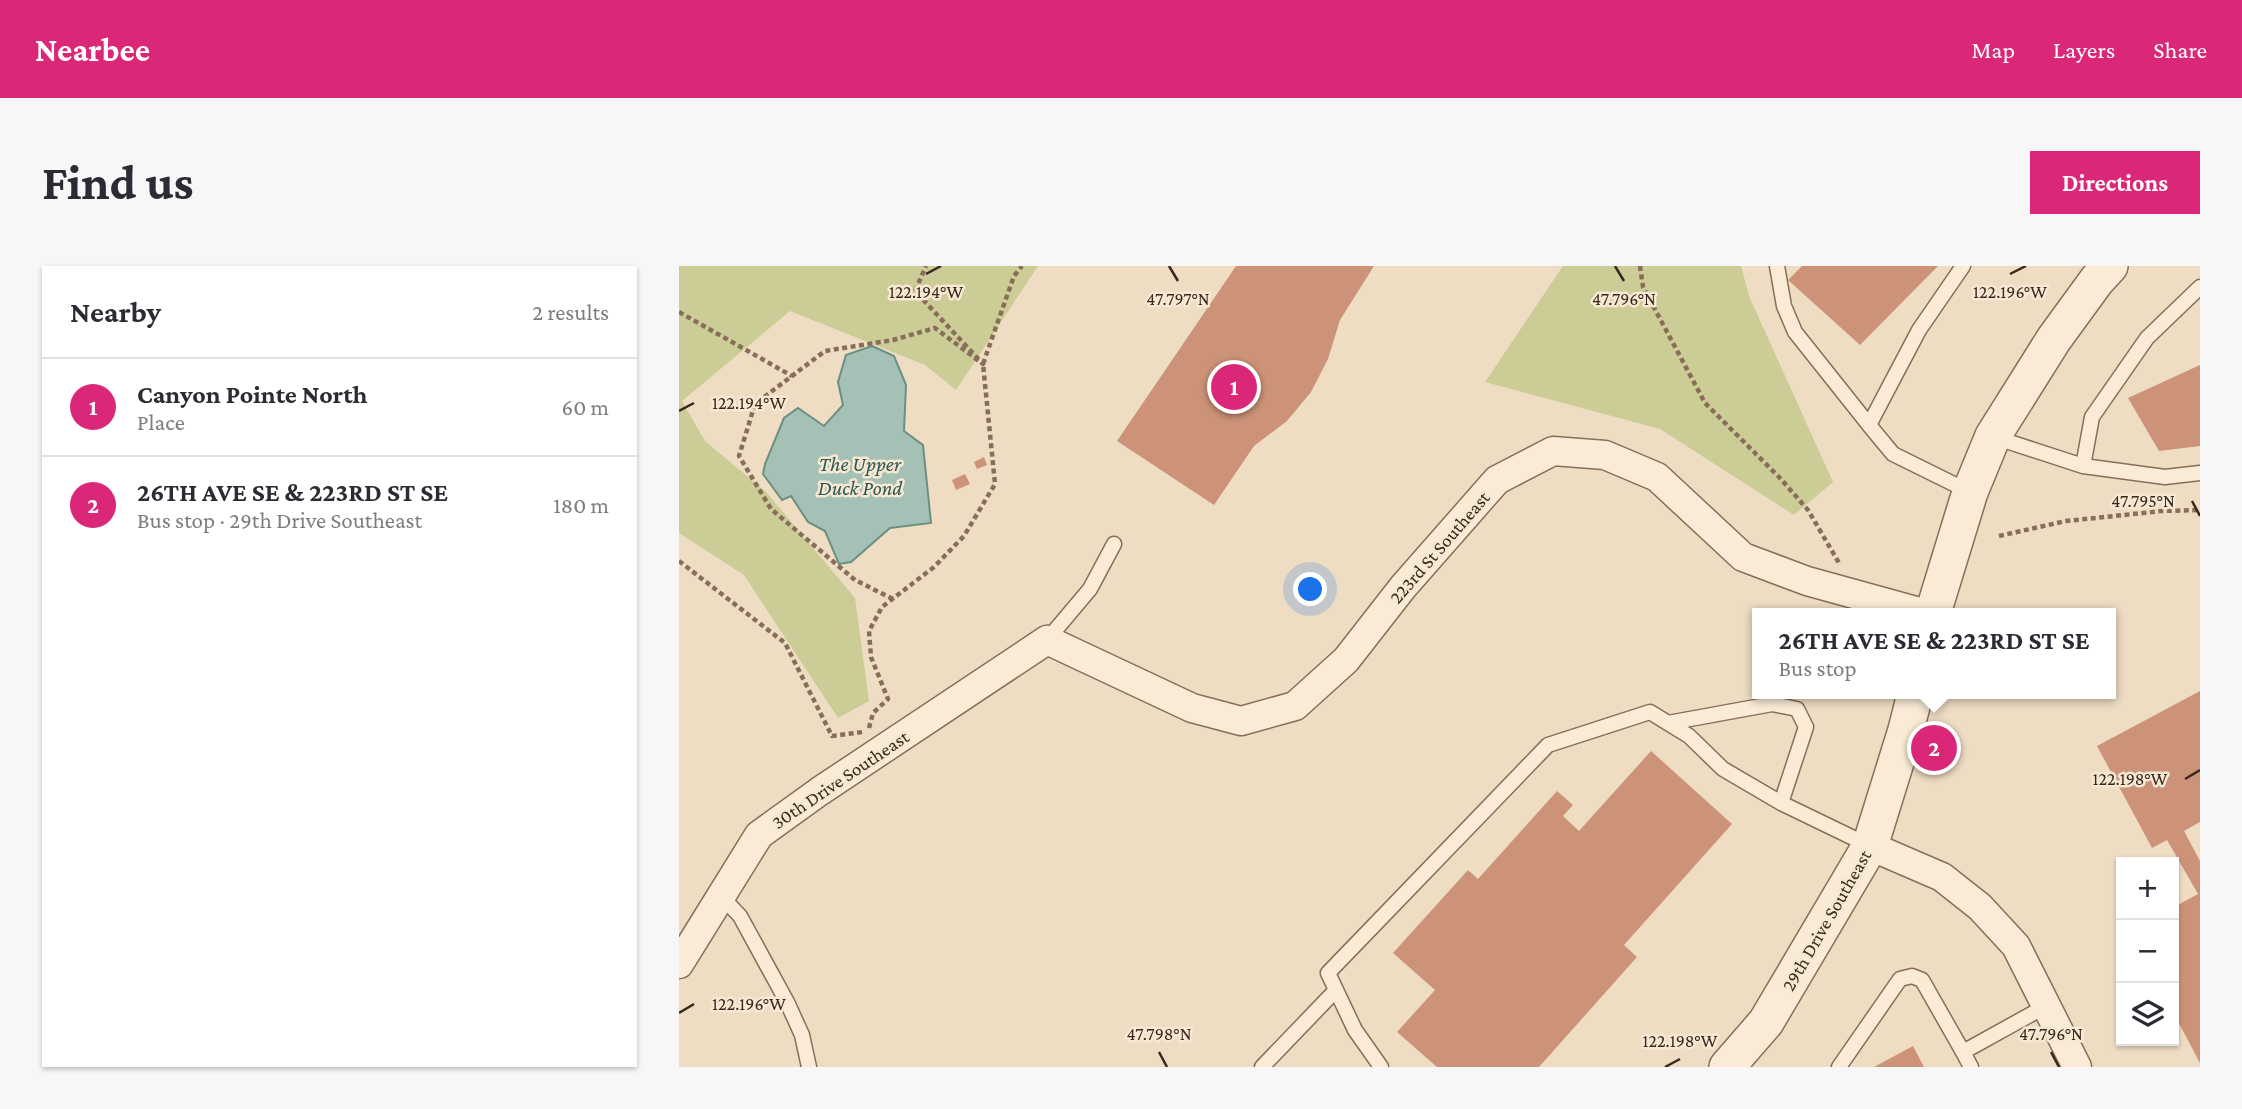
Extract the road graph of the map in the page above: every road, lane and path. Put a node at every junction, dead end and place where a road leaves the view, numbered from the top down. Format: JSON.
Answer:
{"nodes":[{"id":1,"x":926,"y":266,"type":"edge"},
{"id":2,"x":1022,"y":266,"type":"edge"},
{"id":3,"x":1640,"y":266,"type":"edge"},
{"id":4,"x":1777,"y":266,"type":"edge"},
{"id":5,"x":1963,"y":266,"type":"edge"},
{"id":6,"x":2110,"y":266,"type":"edge"},
{"id":7,"x":2200,"y":287,"type":"edge"},
{"id":8,"x":679,"y":312,"type":"edge"},
{"id":9,"x":983,"y":364,"type":"junction"},
{"id":10,"x":792,"y":376,"type":"junction"},
{"id":11,"x":1870,"y":425,"type":"junction"},
{"id":12,"x":1993,"y":436,"type":"junction"},
{"id":13,"x":2083,"y":466,"type":"junction"},
{"id":14,"x":2200,"y":472,"type":"edge"},
{"id":15,"x":1969,"y":492,"type":"junction"},
{"id":16,"x":2200,"y":510,"type":"edge"},
{"id":17,"x":1999,"y":536,"type":"dead end"},
{"id":18,"x":1114,"y":544,"type":"dead end"},
{"id":19,"x":679,"y":561,"type":"edge"},
{"id":20,"x":1843,"y":570,"type":"dead end"},
{"id":21,"x":893,"y":599,"type":"junction"},
{"id":22,"x":1905,"y":608,"type":"edge"},
{"id":23,"x":1934,"y":608,"type":"edge"},
{"id":24,"x":1047,"y":639,"type":"junction"},
{"id":25,"x":1914,"y":699,"type":"edge"},
{"id":26,"x":1668,"y":723,"type":"junction"},
{"id":27,"x":1781,"y":803,"type":"junction"},
{"id":28,"x":1870,"y":846,"type":"junction"},
{"id":29,"x":720,"y":895,"type":"junction"},
{"id":30,"x":679,"y":964,"type":"edge"},
{"id":31,"x":1336,"y":990,"type":"junction"},
{"id":32,"x":2046,"y":1006,"type":"junction"},
{"id":33,"x":1963,"y":1052,"type":"junction"},
{"id":34,"x":809,"y":1067,"type":"edge"},
{"id":35,"x":1262,"y":1067,"type":"edge"},
{"id":36,"x":1381,"y":1067,"type":"edge"},
{"id":37,"x":1727,"y":1067,"type":"edge"},
{"id":38,"x":1839,"y":1067,"type":"edge"},
{"id":39,"x":1971,"y":1067,"type":"edge"},
{"id":40,"x":2077,"y":1067,"type":"edge"}],
"edges":[{"from":1,"to":9,"type":"path"},
{"from":2,"to":9,"type":"path"},
{"from":3,"to":20,"type":"path"},
{"from":4,"to":11,"type":"lane"},
{"from":5,"to":11,"type":"lane"},
{"from":6,"to":12,"type":"street"},
{"from":7,"to":13,"type":"lane"},
{"from":8,"to":10,"type":"path"},
{"from":9,"to":10,"type":"path"},
{"from":9,"to":21,"type":"path"},
{"from":10,"to":21,"type":"path"},
{"from":11,"to":15,"type":"lane"},
{"from":12,"to":13,"type":"lane"},
{"from":12,"to":15,"type":"street"},
{"from":13,"to":14,"type":"lane"},
{"from":15,"to":23,"type":"street"},
{"from":16,"to":17,"type":"path"},
{"from":18,"to":24,"type":"lane"},
{"from":19,"to":21,"type":"path"},
{"from":22,"to":24,"type":"street","name":"223rd St Southeast"},
{"from":24,"to":29,"type":"street","name":"30th Drive Southeast"},
{"from":25,"to":28,"type":"street","name":"29th Drive Southeast"},
{"from":26,"to":27,"type":"lane"},
{"from":26,"to":27,"type":"lane"},
{"from":26,"to":31,"type":"lane"},
{"from":27,"to":28,"type":"lane"},
{"from":28,"to":32,"type":"street"},
{"from":28,"to":37,"type":"street","name":"29th Drive Southeast"},
{"from":29,"to":30,"type":"street","name":"30th Drive Southeast"},
{"from":29,"to":34,"type":"lane"},
{"from":31,"to":35,"type":"lane"},
{"from":31,"to":36,"type":"lane"},
{"from":32,"to":33,"type":"lane"},
{"from":32,"to":40,"type":"street"},
{"from":33,"to":38,"type":"lane"},
{"from":33,"to":39,"type":"lane"}]}
